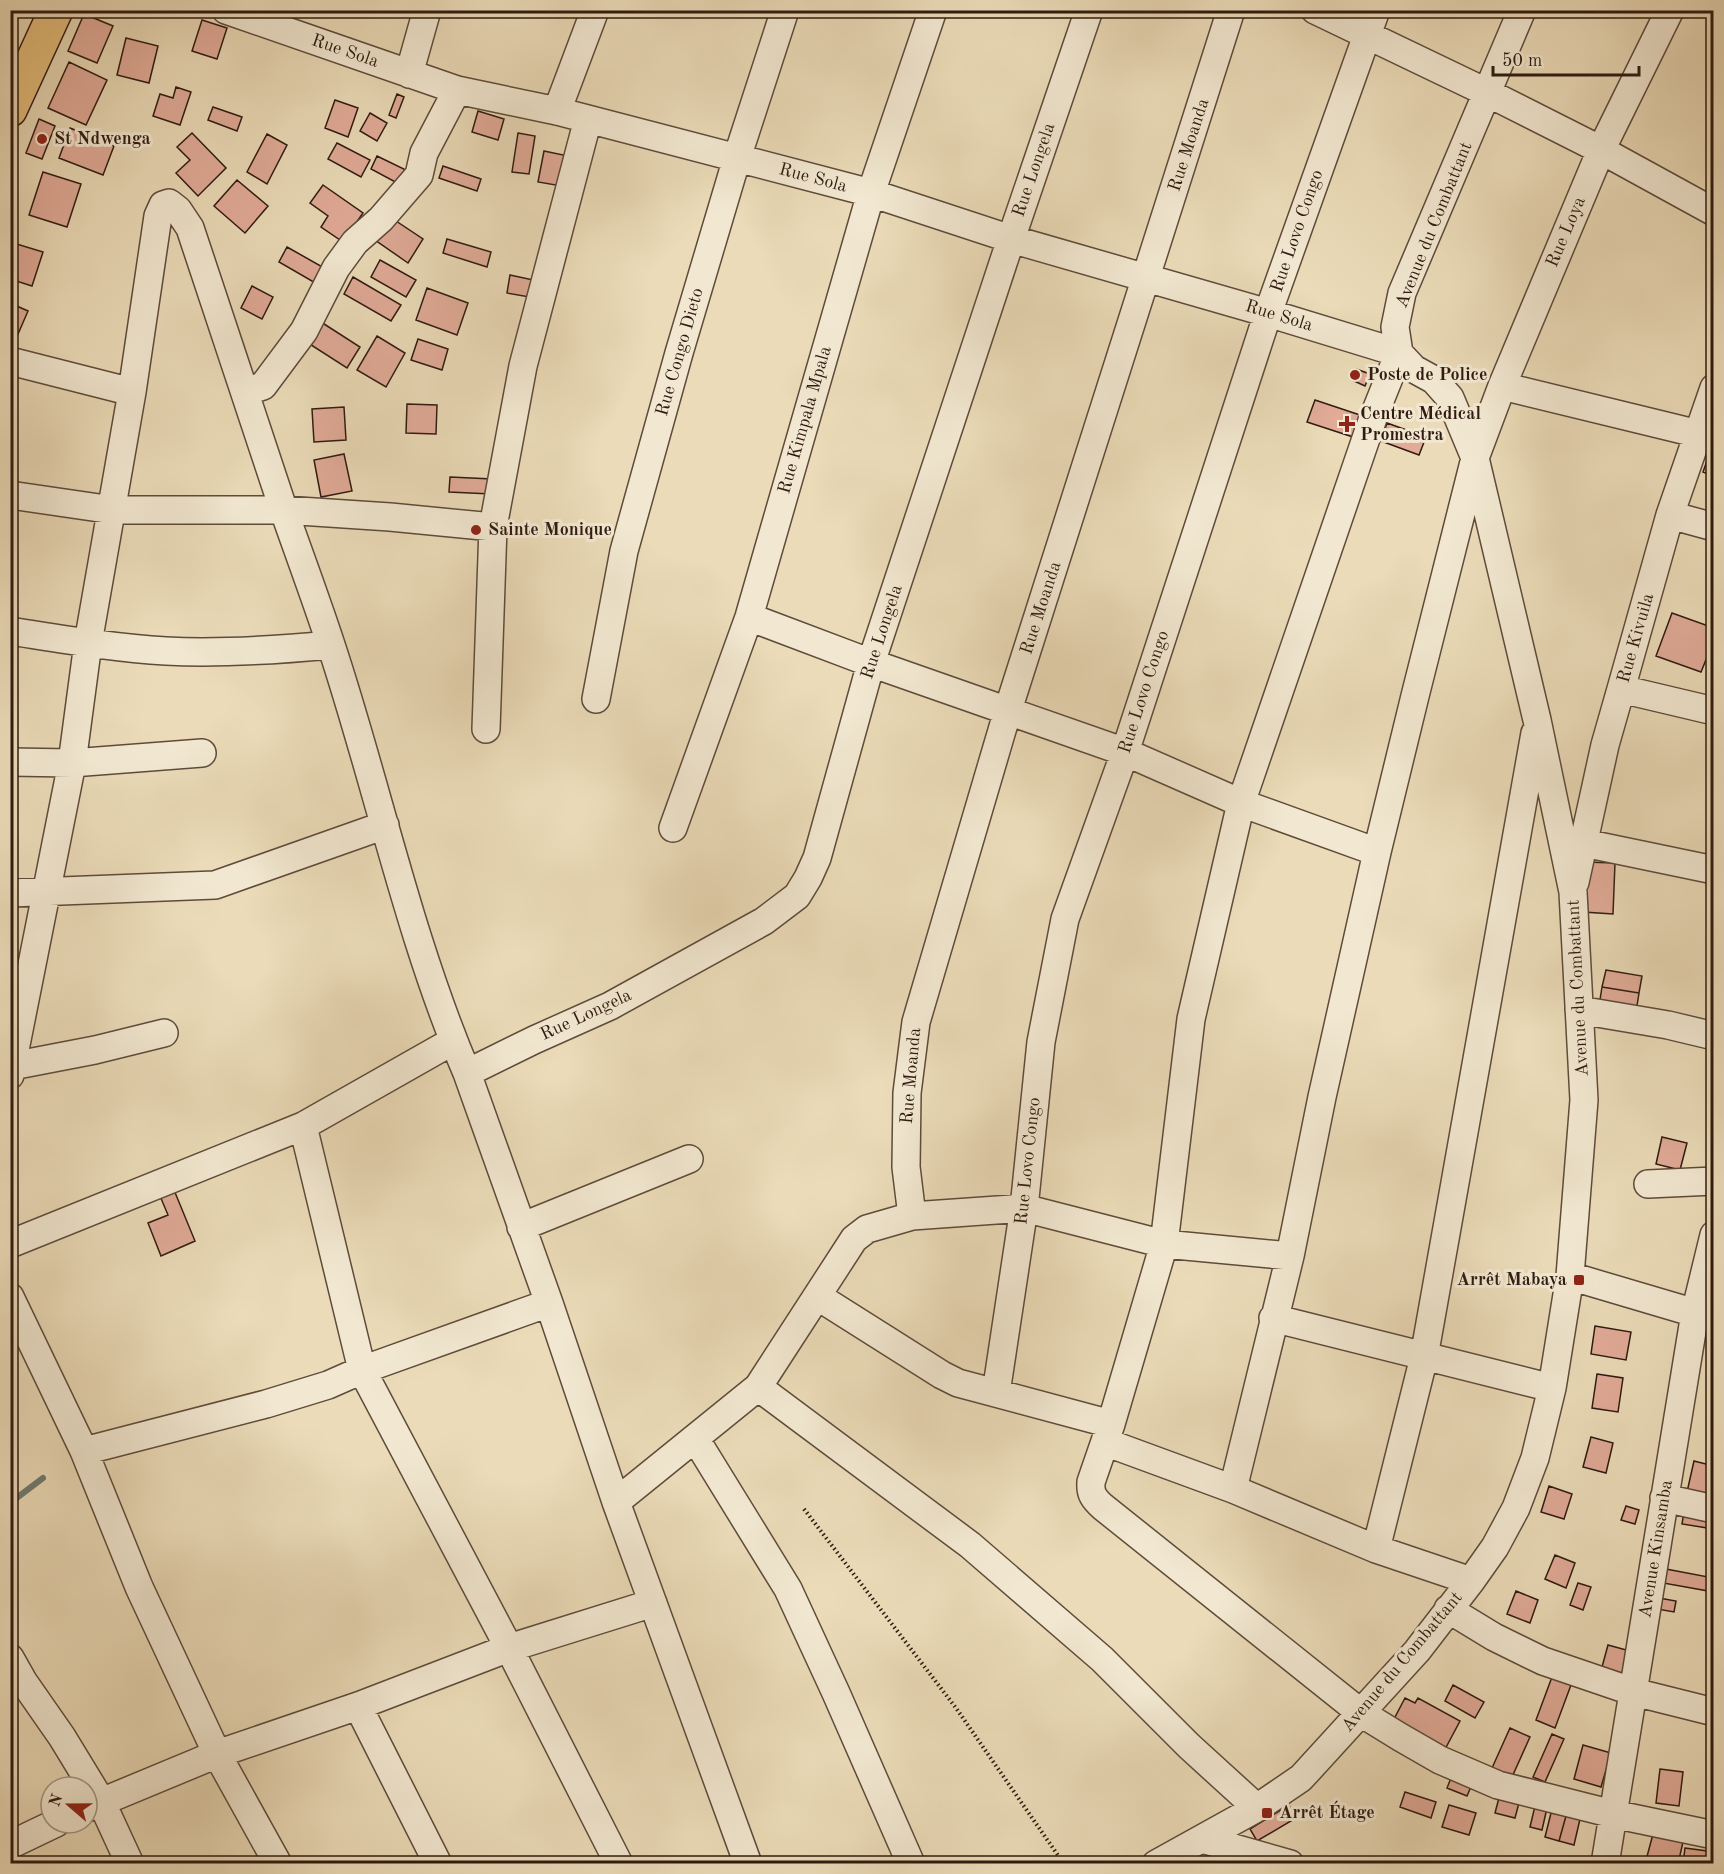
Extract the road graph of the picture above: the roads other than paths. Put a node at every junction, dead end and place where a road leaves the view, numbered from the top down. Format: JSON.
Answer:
{"nodes":[{"id":1,"x":56,"y":10,"type":"edge"},
{"id":2,"x":427,"y":10,"type":"edge"},
{"id":3,"x":595,"y":10,"type":"edge"},
{"id":4,"x":785,"y":10,"type":"edge"},
{"id":5,"x":933,"y":10,"type":"edge"},
{"id":6,"x":1089,"y":10,"type":"edge"},
{"id":7,"x":1231,"y":10,"type":"edge"},
{"id":8,"x":1315,"y":10,"type":"edge"},
{"id":9,"x":1522,"y":10,"type":"edge"},
{"id":10,"x":1670,"y":10,"type":"edge"},
{"id":11,"x":230,"y":11,"type":"edge"},
{"id":12,"x":1371,"y":23,"type":"edge"},
{"id":13,"x":409,"y":74,"type":"junction"},
{"id":14,"x":457,"y":90,"type":"junction"},
{"id":15,"x":1488,"y":93,"type":"junction"},
{"id":16,"x":10,"y":110,"type":"edge"},
{"id":17,"x":556,"y":111,"type":"junction"},
{"id":18,"x":588,"y":119,"type":"junction"},
{"id":19,"x":1601,"y":150,"type":"junction"},
{"id":20,"x":737,"y":158,"type":"junction"},
{"id":21,"x":871,"y":193,"type":"junction"},
{"id":22,"x":1713,"y":212,"type":"edge"},
{"id":23,"x":1011,"y":239,"type":"junction"},
{"id":24,"x":1146,"y":278,"type":"junction"},
{"id":25,"x":1269,"y":313,"type":"junction"},
{"id":26,"x":1399,"y":353,"type":"junction"},
{"id":27,"x":10,"y":361,"type":"edge"},
{"id":28,"x":1502,"y":386,"type":"junction"},
{"id":29,"x":1713,"y":388,"type":"edge"},
{"id":30,"x":132,"y":392,"type":"junction"},
{"id":31,"x":245,"y":392,"type":"junction"},
{"id":32,"x":1699,"y":434,"type":"junction"},
{"id":33,"x":1475,"y":458,"type":"junction"},
{"id":34,"x":10,"y":495,"type":"edge"},
{"id":35,"x":112,"y":510,"type":"junction"},
{"id":36,"x":284,"y":510,"type":"junction"},
{"id":37,"x":1670,"y":515,"type":"junction"},
{"id":38,"x":493,"y":527,"type":"junction"},
{"id":39,"x":1713,"y":527,"type":"edge"},
{"id":40,"x":749,"y":617,"type":"junction"},
{"id":41,"x":10,"y":631,"type":"edge"},
{"id":42,"x":88,"y":643,"type":"junction"},
{"id":43,"x":332,"y":645,"type":"junction"},
{"id":44,"x":871,"y":663,"type":"junction"},
{"id":45,"x":1621,"y":688,"type":"junction"},
{"id":46,"x":596,"y":699,"type":"dead end"},
{"id":47,"x":1008,"y":710,"type":"junction"},
{"id":48,"x":1713,"y":711,"type":"edge"},
{"id":49,"x":1538,"y":720,"type":"junction"},
{"id":50,"x":486,"y":729,"type":"dead end"},
{"id":51,"x":1125,"y":752,"type":"junction"},
{"id":52,"x":202,"y":753,"type":"dead end"},
{"id":53,"x":10,"y":762,"type":"edge"},
{"id":54,"x":72,"y":763,"type":"junction"},
{"id":55,"x":1241,"y":803,"type":"junction"},
{"id":56,"x":385,"y":825,"type":"junction"},
{"id":57,"x":673,"y":828,"type":"dead end"},
{"id":58,"x":1584,"y":843,"type":"junction"},
{"id":59,"x":1377,"y":852,"type":"junction"},
{"id":60,"x":1713,"y":870,"type":"edge"},
{"id":61,"x":46,"y":891,"type":"junction"},
{"id":62,"x":1573,"y":892,"type":"junction"},
{"id":63,"x":10,"y":893,"type":"edge"},
{"id":64,"x":1579,"y":1010,"type":"junction"},
{"id":65,"x":164,"y":1033,"type":"dead end"},
{"id":66,"x":1713,"y":1036,"type":"edge"},
{"id":67,"x":453,"y":1041,"type":"junction"},
{"id":68,"x":11,"y":1070,"type":"edge"},
{"id":69,"x":467,"y":1073,"type":"junction"},
{"id":70,"x":303,"y":1126,"type":"junction"},
{"id":71,"x":689,"y":1159,"type":"dead end"},
{"id":72,"x":1713,"y":1181,"type":"edge"},
{"id":73,"x":1648,"y":1184,"type":"dead end"},
{"id":74,"x":1024,"y":1208,"type":"junction"},
{"id":75,"x":912,"y":1216,"type":"junction"},
{"id":76,"x":521,"y":1227,"type":"junction"},
{"id":77,"x":1713,"y":1235,"type":"edge"},
{"id":78,"x":10,"y":1244,"type":"edge"},
{"id":79,"x":1164,"y":1244,"type":"junction"},
{"id":80,"x":1290,"y":1256,"type":"junction"},
{"id":81,"x":1570,"y":1276,"type":"junction"},
{"id":82,"x":817,"y":1296,"type":"junction"},
{"id":83,"x":10,"y":1297,"type":"edge"},
{"id":84,"x":549,"y":1303,"type":"junction"},
{"id":85,"x":1704,"y":1314,"type":"edge"},
{"id":86,"x":1274,"y":1318,"type":"junction"},
{"id":87,"x":1424,"y":1357,"type":"junction"},
{"id":88,"x":362,"y":1370,"type":"junction"},
{"id":89,"x":758,"y":1387,"type":"junction"},
{"id":90,"x":1552,"y":1388,"type":"junction"},
{"id":91,"x":996,"y":1393,"type":"junction"},
{"id":92,"x":1108,"y":1433,"type":"junction"},
{"id":93,"x":696,"y":1438,"type":"junction"},
{"id":94,"x":89,"y":1464,"type":"junction"},
{"id":95,"x":1233,"y":1489,"type":"junction"},
{"id":96,"x":1664,"y":1498,"type":"junction"},
{"id":97,"x":616,"y":1502,"type":"junction"},
{"id":98,"x":1713,"y":1509,"type":"edge"},
{"id":99,"x":1376,"y":1549,"type":"junction"},
{"id":100,"x":1471,"y":1581,"type":"junction"},
{"id":101,"x":653,"y":1603,"type":"junction"},
{"id":102,"x":1449,"y":1609,"type":"junction"},
{"id":103,"x":509,"y":1648,"type":"junction"},
{"id":104,"x":10,"y":1658,"type":"edge"},
{"id":105,"x":1634,"y":1692,"type":"junction"},
{"id":106,"x":358,"y":1706,"type":"junction"},
{"id":107,"x":1361,"y":1713,"type":"junction"},
{"id":108,"x":1713,"y":1713,"type":"edge"},
{"id":109,"x":218,"y":1754,"type":"junction"},
{"id":110,"x":80,"y":1775,"type":"edge"},
{"id":111,"x":99,"y":1803,"type":"edge"},
{"id":112,"x":1257,"y":1808,"type":"junction"},
{"id":113,"x":99,"y":1813,"type":"edge"},
{"id":114,"x":1613,"y":1814,"type":"junction"},
{"id":115,"x":39,"y":1831,"type":"edge"},
{"id":116,"x":1713,"y":1835,"type":"edge"},
{"id":117,"x":1202,"y":1839,"type":"junction"},
{"id":118,"x":10,"y":1845,"type":"edge"},
{"id":119,"x":10,"y":1859,"type":"edge"},
{"id":120,"x":12,"y":1863,"type":"edge"},
{"id":121,"x":130,"y":1863,"type":"edge"},
{"id":122,"x":278,"y":1863,"type":"edge"},
{"id":123,"x":438,"y":1863,"type":"edge"},
{"id":124,"x":619,"y":1863,"type":"edge"},
{"id":125,"x":748,"y":1863,"type":"edge"},
{"id":126,"x":911,"y":1863,"type":"edge"},
{"id":127,"x":1156,"y":1863,"type":"edge"},
{"id":128,"x":1290,"y":1863,"type":"edge"},
{"id":129,"x":1605,"y":1863,"type":"edge"}],
"edges":[{"from":1,"to":16,"type":"main road"},
{"from":2,"to":13,"type":"street"},
{"from":3,"to":17,"type":"street"},
{"from":4,"to":20,"type":"street","name":"Rue Congo Dieto"},
{"from":5,"to":21,"type":"street","name":"Rue Kimpala Mpala"},
{"from":6,"to":23,"type":"street","name":"Rue Longela"},
{"from":7,"to":24,"type":"street","name":"Rue Moanda"},
{"from":8,"to":12,"type":"street"},
{"from":9,"to":15,"type":"street","name":"Avenue du Combattant"},
{"from":10,"to":19,"type":"street","name":"Rue Loya"},
{"from":11,"to":13,"type":"street","name":"Rue Sola"},
{"from":12,"to":15,"type":"street"},
{"from":12,"to":25,"type":"street","name":"Rue Lovo Congo"},
{"from":13,"to":14,"type":"street","name":"Rue Sola"},
{"from":14,"to":17,"type":"street","name":"Rue Sola"},
{"from":14,"to":31,"type":"street"},
{"from":15,"to":19,"type":"street"},
{"from":15,"to":26,"type":"street","name":"Avenue du Combattant"},
{"from":17,"to":18,"type":"street","name":"Rue Sola"},
{"from":18,"to":20,"type":"street","name":"Rue Sola"},
{"from":18,"to":38,"type":"street"},
{"from":19,"to":22,"type":"street"},
{"from":19,"to":28,"type":"street","name":"Rue Loya"},
{"from":20,"to":21,"type":"street","name":"Rue Sola"},
{"from":20,"to":46,"type":"street","name":"Rue Congo Dieto"},
{"from":21,"to":23,"type":"street","name":"Rue Sola"},
{"from":21,"to":40,"type":"street","name":"Rue Kimpala Mpala"},
{"from":23,"to":24,"type":"street","name":"Rue Sola"},
{"from":23,"to":44,"type":"street","name":"Rue Longela"},
{"from":24,"to":25,"type":"street","name":"Rue Sola"},
{"from":24,"to":47,"type":"street","name":"Rue Moanda"},
{"from":25,"to":26,"type":"street","name":"Rue Sola"},
{"from":25,"to":51,"type":"street","name":"Rue Lovo Congo"},
{"from":26,"to":33,"type":"street","name":"Avenue du Combattant"},
{"from":26,"to":55,"type":"street"},
{"from":27,"to":30,"type":"street"},
{"from":28,"to":32,"type":"street"},
{"from":28,"to":33,"type":"street","name":"Rue Loya"},
{"from":29,"to":32,"type":"street","name":"Rue Kivuila"},
{"from":30,"to":31,"type":"street"},
{"from":30,"to":35,"type":"street"},
{"from":31,"to":36,"type":"street"},
{"from":32,"to":37,"type":"street","name":"Rue Kivuila"},
{"from":33,"to":49,"type":"street","name":"Avenue du Combattant"},
{"from":33,"to":59,"type":"street","name":"Rue Loya"},
{"from":34,"to":35,"type":"street"},
{"from":35,"to":36,"type":"street"},
{"from":35,"to":42,"type":"street"},
{"from":36,"to":38,"type":"street"},
{"from":36,"to":43,"type":"street"},
{"from":37,"to":39,"type":"street"},
{"from":37,"to":45,"type":"street","name":"Rue Kivuila"},
{"from":38,"to":50,"type":"street"},
{"from":40,"to":44,"type":"street"},
{"from":40,"to":57,"type":"street","name":"Rue Kimpala Mpala"},
{"from":41,"to":42,"type":"street"},
{"from":42,"to":43,"type":"street"},
{"from":42,"to":54,"type":"street"},
{"from":43,"to":56,"type":"street"},
{"from":44,"to":47,"type":"street"},
{"from":44,"to":69,"type":"street","name":"Rue Longela"},
{"from":45,"to":48,"type":"street"},
{"from":45,"to":58,"type":"street","name":"Rue Kivuila"},
{"from":47,"to":51,"type":"street"},
{"from":47,"to":75,"type":"street","name":"Rue Moanda"},
{"from":49,"to":62,"type":"street","name":"Avenue du Combattant"},
{"from":49,"to":87,"type":"street"},
{"from":51,"to":55,"type":"street"},
{"from":51,"to":74,"type":"street","name":"Rue Lovo Congo"},
{"from":52,"to":54,"type":"street"},
{"from":53,"to":54,"type":"street"},
{"from":54,"to":61,"type":"street"},
{"from":55,"to":59,"type":"street"},
{"from":55,"to":79,"type":"street"},
{"from":56,"to":61,"type":"street"},
{"from":56,"to":67,"type":"street"},
{"from":58,"to":60,"type":"street"},
{"from":58,"to":62,"type":"street","name":"Rue Kivuila"},
{"from":59,"to":80,"type":"street","name":"Rue Loya"},
{"from":61,"to":63,"type":"street"},
{"from":61,"to":68,"type":"street"},
{"from":62,"to":64,"type":"street","name":"Avenue du Combattant"},
{"from":64,"to":66,"type":"street"},
{"from":64,"to":81,"type":"street","name":"Avenue du Combattant"},
{"from":65,"to":68,"type":"street"},
{"from":67,"to":69,"type":"street"},
{"from":67,"to":70,"type":"street"},
{"from":69,"to":76,"type":"street"},
{"from":70,"to":78,"type":"street"},
{"from":70,"to":88,"type":"street"},
{"from":71,"to":76,"type":"street"},
{"from":72,"to":73,"type":"street"},
{"from":74,"to":75,"type":"street"},
{"from":74,"to":79,"type":"street"},
{"from":74,"to":91,"type":"street","name":"Rue Lovo Congo"},
{"from":75,"to":82,"type":"street"},
{"from":76,"to":84,"type":"street"},
{"from":77,"to":85,"type":"street","name":"Avenue Kinsamba"},
{"from":79,"to":80,"type":"street"},
{"from":79,"to":92,"type":"street"},
{"from":80,"to":86,"type":"street","name":"Rue Loya"},
{"from":81,"to":85,"type":"street"},
{"from":81,"to":90,"type":"street","name":"Avenue du Combattant"},
{"from":82,"to":89,"type":"street"},
{"from":82,"to":91,"type":"street"},
{"from":83,"to":94,"type":"street"},
{"from":84,"to":88,"type":"street"},
{"from":84,"to":97,"type":"street"},
{"from":85,"to":96,"type":"street","name":"Avenue Kinsamba"},
{"from":86,"to":87,"type":"street"},
{"from":86,"to":95,"type":"street","name":"Rue Loya"},
{"from":87,"to":90,"type":"street"},
{"from":87,"to":99,"type":"street"},
{"from":88,"to":94,"type":"street"},
{"from":88,"to":103,"type":"street"},
{"from":89,"to":93,"type":"street"},
{"from":89,"to":112,"type":"street"},
{"from":90,"to":100,"type":"street","name":"Avenue du Combattant"},
{"from":91,"to":92,"type":"street"},
{"from":92,"to":95,"type":"street"},
{"from":92,"to":107,"type":"street"},
{"from":93,"to":97,"type":"street"},
{"from":93,"to":126,"type":"street"},
{"from":94,"to":109,"type":"street"},
{"from":95,"to":99,"type":"street"},
{"from":96,"to":98,"type":"street"},
{"from":96,"to":105,"type":"street","name":"Avenue Kinsamba"},
{"from":97,"to":101,"type":"street"},
{"from":99,"to":100,"type":"street"},
{"from":100,"to":102,"type":"street","name":"Avenue du Combattant"},
{"from":101,"to":103,"type":"street"},
{"from":101,"to":125,"type":"street"},
{"from":102,"to":105,"type":"street"},
{"from":102,"to":107,"type":"street","name":"Avenue du Combattant"},
{"from":103,"to":106,"type":"street"},
{"from":103,"to":124,"type":"street"},
{"from":104,"to":110,"type":"street"},
{"from":105,"to":108,"type":"street"},
{"from":105,"to":114,"type":"street","name":"Avenue Kinsamba"},
{"from":106,"to":109,"type":"street"},
{"from":106,"to":123,"type":"street"},
{"from":107,"to":112,"type":"street","name":"Avenue du Combattant"},
{"from":107,"to":114,"type":"street"},
{"from":109,"to":111,"type":"street"},
{"from":109,"to":122,"type":"street"},
{"from":112,"to":117,"type":"street","name":"Avenue du Combattant"},
{"from":113,"to":121,"type":"street"},
{"from":114,"to":116,"type":"street"},
{"from":114,"to":129,"type":"street","name":"Avenue Kinsamba"},
{"from":115,"to":118,"type":"street"},
{"from":117,"to":127,"type":"street","name":"Avenue du Combattant"},
{"from":117,"to":128,"type":"street"},
{"from":119,"to":120,"type":"street"}]}
